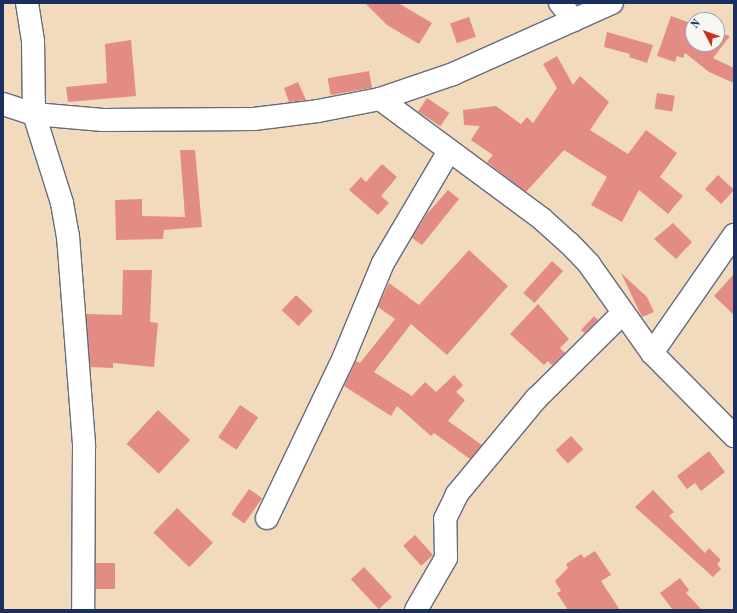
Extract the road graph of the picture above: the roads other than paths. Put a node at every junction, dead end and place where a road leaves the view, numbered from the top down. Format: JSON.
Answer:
{"nodes":[{"id":1,"x":27,"y":3,"type":"edge"},
{"id":2,"x":560,"y":3,"type":"edge"},
{"id":3,"x":612,"y":3,"type":"edge"},
{"id":4,"x":574,"y":20,"type":"junction"},
{"id":5,"x":380,"y":99,"type":"junction"},
{"id":6,"x":3,"y":104,"type":"edge"},
{"id":7,"x":34,"y":114,"type":"junction"},
{"id":8,"x":449,"y":151,"type":"junction"},
{"id":9,"x":734,"y":236,"type":"edge"},
{"id":10,"x":622,"y":314,"type":"junction"},
{"id":11,"x":652,"y":353,"type":"junction"},
{"id":12,"x":734,"y":436,"type":"edge"},
{"id":13,"x":267,"y":518,"type":"dead end"},
{"id":14,"x":83,"y":610,"type":"edge"},
{"id":15,"x":416,"y":610,"type":"edge"}],
"edges":[{"from":1,"to":7,"type":"street"},
{"from":2,"to":4,"type":"street"},
{"from":3,"to":4,"type":"street"},
{"from":4,"to":5,"type":"street"},
{"from":5,"to":7,"type":"street"},
{"from":5,"to":8,"type":"street"},
{"from":6,"to":7,"type":"street"},
{"from":7,"to":14,"type":"street"},
{"from":8,"to":10,"type":"street"},
{"from":8,"to":13,"type":"street"},
{"from":9,"to":11,"type":"street"},
{"from":10,"to":11,"type":"street"},
{"from":10,"to":15,"type":"street"},
{"from":11,"to":12,"type":"street"}]}
